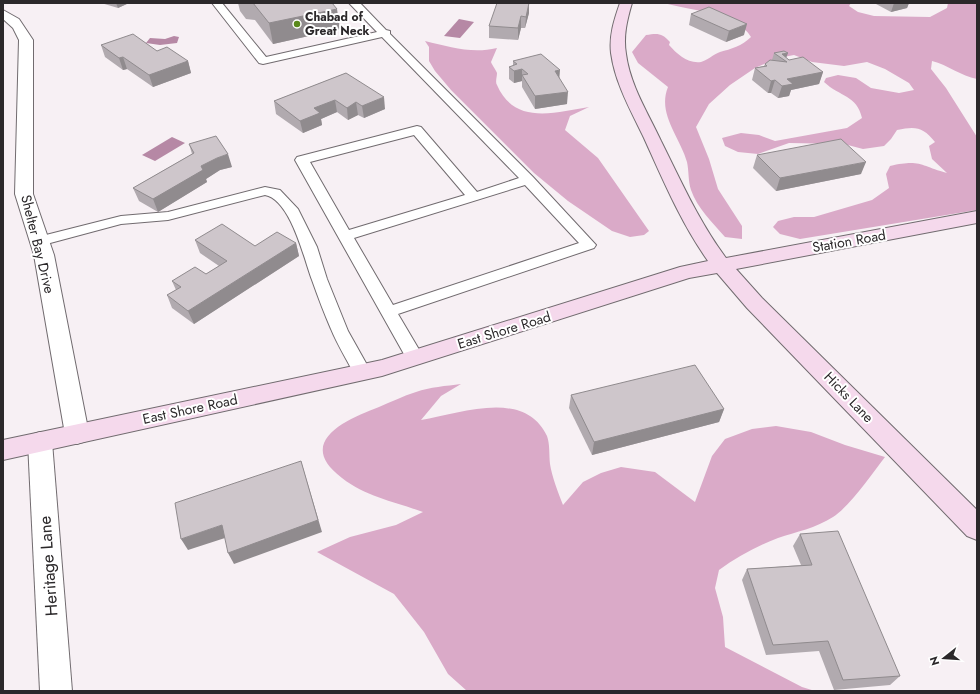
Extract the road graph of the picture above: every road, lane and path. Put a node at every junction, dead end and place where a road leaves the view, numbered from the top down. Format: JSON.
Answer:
{"nodes":[{"id":1,"x":217,"y":3,"type":"edge"},
{"id":2,"x":354,"y":3,"type":"edge"},
{"id":3,"x":626,"y":3,"type":"edge"},
{"id":4,"x":3,"y":14,"type":"edge"},
{"id":5,"x":386,"y":33,"type":"junction"},
{"id":6,"x":528,"y":180,"type":"junction"},
{"id":7,"x":474,"y":196,"type":"junction"},
{"id":8,"x":977,"y":217,"type":"edge"},
{"id":9,"x":345,"y":236,"type":"junction"},
{"id":10,"x":39,"y":241,"type":"junction"},
{"id":11,"x":721,"y":265,"type":"junction"},
{"id":12,"x":388,"y":312,"type":"junction"},
{"id":13,"x":415,"y":358,"type":"junction"},
{"id":14,"x":362,"y":372,"type":"junction"},
{"id":15,"x":77,"y":434,"type":"junction"},
{"id":16,"x":40,"y":442,"type":"junction"},
{"id":17,"x":3,"y":450,"type":"edge"},
{"id":18,"x":977,"y":528,"type":"edge"},
{"id":19,"x":56,"y":691,"type":"edge"}],
"edges":[{"from":1,"to":5,"type":"lane"},
{"from":2,"to":5,"type":"lane"},
{"from":3,"to":11,"type":"main road"},
{"from":4,"to":10,"type":"street","name":"Shelter Bay Drive"},
{"from":5,"to":6,"type":"lane"},
{"from":6,"to":7,"type":"lane"},
{"from":6,"to":12,"type":"lane"},
{"from":7,"to":9,"type":"lane"},
{"from":7,"to":9,"type":"lane"},
{"from":8,"to":11,"type":"main road","name":"Station Road"},
{"from":9,"to":12,"type":"lane"},
{"from":10,"to":14,"type":"lane"},
{"from":10,"to":15,"type":"street","name":"Shelter Bay Drive"},
{"from":11,"to":13,"type":"main road","name":"East Shore Road"},
{"from":11,"to":18,"type":"main road","name":"Hicks Lane"},
{"from":12,"to":13,"type":"lane"},
{"from":13,"to":14,"type":"main road","name":"East Shore Road"},
{"from":14,"to":15,"type":"main road","name":"East Shore Road"},
{"from":15,"to":16,"type":"main road","name":"East Shore Road"},
{"from":16,"to":17,"type":"main road","name":"East Shore Road"},
{"from":16,"to":19,"type":"street","name":"Heritage Lane"}]}
